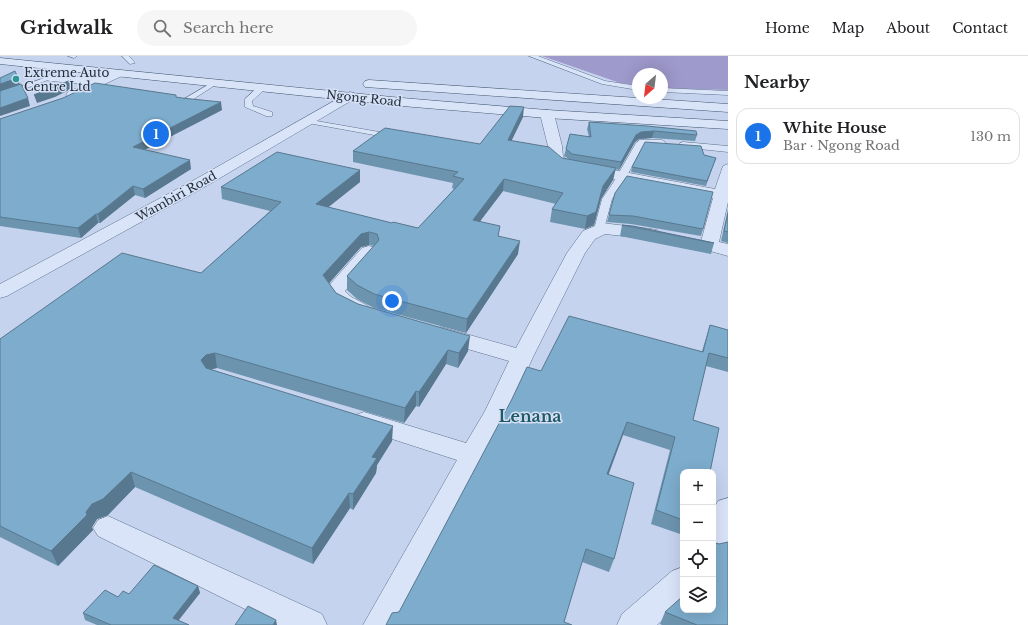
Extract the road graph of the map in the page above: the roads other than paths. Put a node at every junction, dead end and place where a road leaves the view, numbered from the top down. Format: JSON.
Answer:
{"nodes":[{"id":1,"x":65,"y":56,"type":"edge"},
{"id":2,"x":70,"y":56,"type":"edge"},
{"id":3,"x":74,"y":56,"type":"edge"},
{"id":4,"x":532,"y":56,"type":"edge"},
{"id":5,"x":133,"y":61,"type":"edge"},
{"id":6,"x":0,"y":62,"type":"edge"},
{"id":7,"x":74,"y":69,"type":"junction"},
{"id":8,"x":118,"y":74,"type":"junction"},
{"id":9,"x":50,"y":78,"type":"junction"},
{"id":10,"x":102,"y":82,"type":"junction"},
{"id":11,"x":213,"y":84,"type":"junction"},
{"id":12,"x":361,"y":84,"type":"joint"},
{"id":13,"x":632,"y":87,"type":"edge"},
{"id":14,"x":262,"y":88,"type":"junction"},
{"id":15,"x":668,"y":90,"type":"edge"},
{"id":16,"x":728,"y":93,"type":"edge"},
{"id":17,"x":0,"y":96,"type":"edge"},
{"id":18,"x":350,"y":96,"type":"junction"},
{"id":19,"x":60,"y":101,"type":"edge"},
{"id":20,"x":183,"y":102,"type":"edge"},
{"id":21,"x":728,"y":108,"type":"edge"},
{"id":22,"x":269,"y":114,"type":"dead end"},
{"id":23,"x":547,"y":114,"type":"junction"},
{"id":24,"x":308,"y":121,"type":"junction"},
{"id":25,"x":728,"y":125,"type":"edge"},
{"id":26,"x":385,"y":135,"type":"edge"},
{"id":27,"x":728,"y":149,"type":"edge"},
{"id":28,"x":728,"y":168,"type":"edge"},
{"id":29,"x":622,"y":176,"type":"junction"},
{"id":30,"x":722,"y":195,"type":"junction"},
{"id":31,"x":599,"y":229,"type":"junction"},
{"id":32,"x":718,"y":248,"type":"edge"},
{"id":33,"x":369,"y":252,"type":"edge"},
{"id":34,"x":0,"y":292,"type":"edge"},
{"id":35,"x":381,"y":317,"type":"edge"},
{"id":36,"x":426,"y":330,"type":"edge"},
{"id":37,"x":522,"y":357,"type":"junction"},
{"id":38,"x":345,"y":415,"type":"edge"},
{"id":39,"x":473,"y":455,"type":"junction"},
{"id":40,"x":728,"y":509,"type":"edge"},
{"id":41,"x":108,"y":528,"type":"dead end"},
{"id":42,"x":714,"y":541,"type":"edge"},
{"id":43,"x":680,"y":584,"type":"edge"},
{"id":44,"x":310,"y":625,"type":"edge"},
{"id":45,"x":380,"y":625,"type":"edge"},
{"id":46,"x":634,"y":625,"type":"edge"}],
"edges":[{"from":1,"to":2,"type":"street"},
{"from":2,"to":3,"type":"lane"},
{"from":2,"to":5,"type":"street"},
{"from":4,"to":13,"type":"lane"},
{"from":6,"to":7,"type":"street","name":"Ngong Road"},
{"from":7,"to":8,"type":"street","name":"Ngong Road"},
{"from":7,"to":9,"type":"lane"},
{"from":8,"to":10,"type":"street"},
{"from":8,"to":11,"type":"street","name":"Ngong Road"},
{"from":9,"to":10,"type":"street"},
{"from":9,"to":17,"type":"lane"},
{"from":10,"to":19,"type":"street"},
{"from":11,"to":14,"type":"street","name":"Ngong Road"},
{"from":11,"to":20,"type":"lane"},
{"from":12,"to":18,"type":"street","name":"Wambiri Road"},
{"from":12,"to":21,"type":"street","name":"Ngong Road"},
{"from":14,"to":18,"type":"street","name":"Ngong Road"},
{"from":14,"to":22,"type":"lane"},
{"from":15,"to":16,"type":"lane"},
{"from":18,"to":23,"type":"street","name":"Ngong Road"},
{"from":18,"to":24,"type":"street","name":"Wambiri Road"},
{"from":23,"to":25,"type":"street","name":"Ngong Road"},
{"from":23,"to":29,"type":"street"},
{"from":24,"to":26,"type":"lane"},
{"from":24,"to":34,"type":"street","name":"Wambiri Road"},
{"from":27,"to":29,"type":"lane"},
{"from":28,"to":30,"type":"street"},
{"from":29,"to":30,"type":"street"},
{"from":29,"to":31,"type":"lane"},
{"from":30,"to":32,"type":"street"},
{"from":31,"to":32,"type":"street"},
{"from":31,"to":37,"type":"street"},
{"from":33,"to":35,"type":"street"},
{"from":36,"to":37,"type":"street"},
{"from":37,"to":39,"type":"street"},
{"from":38,"to":39,"type":"street"},
{"from":39,"to":45,"type":"street"},
{"from":40,"to":42,"type":"street"},
{"from":41,"to":44,"type":"street"},
{"from":43,"to":46,"type":"street"}]}
